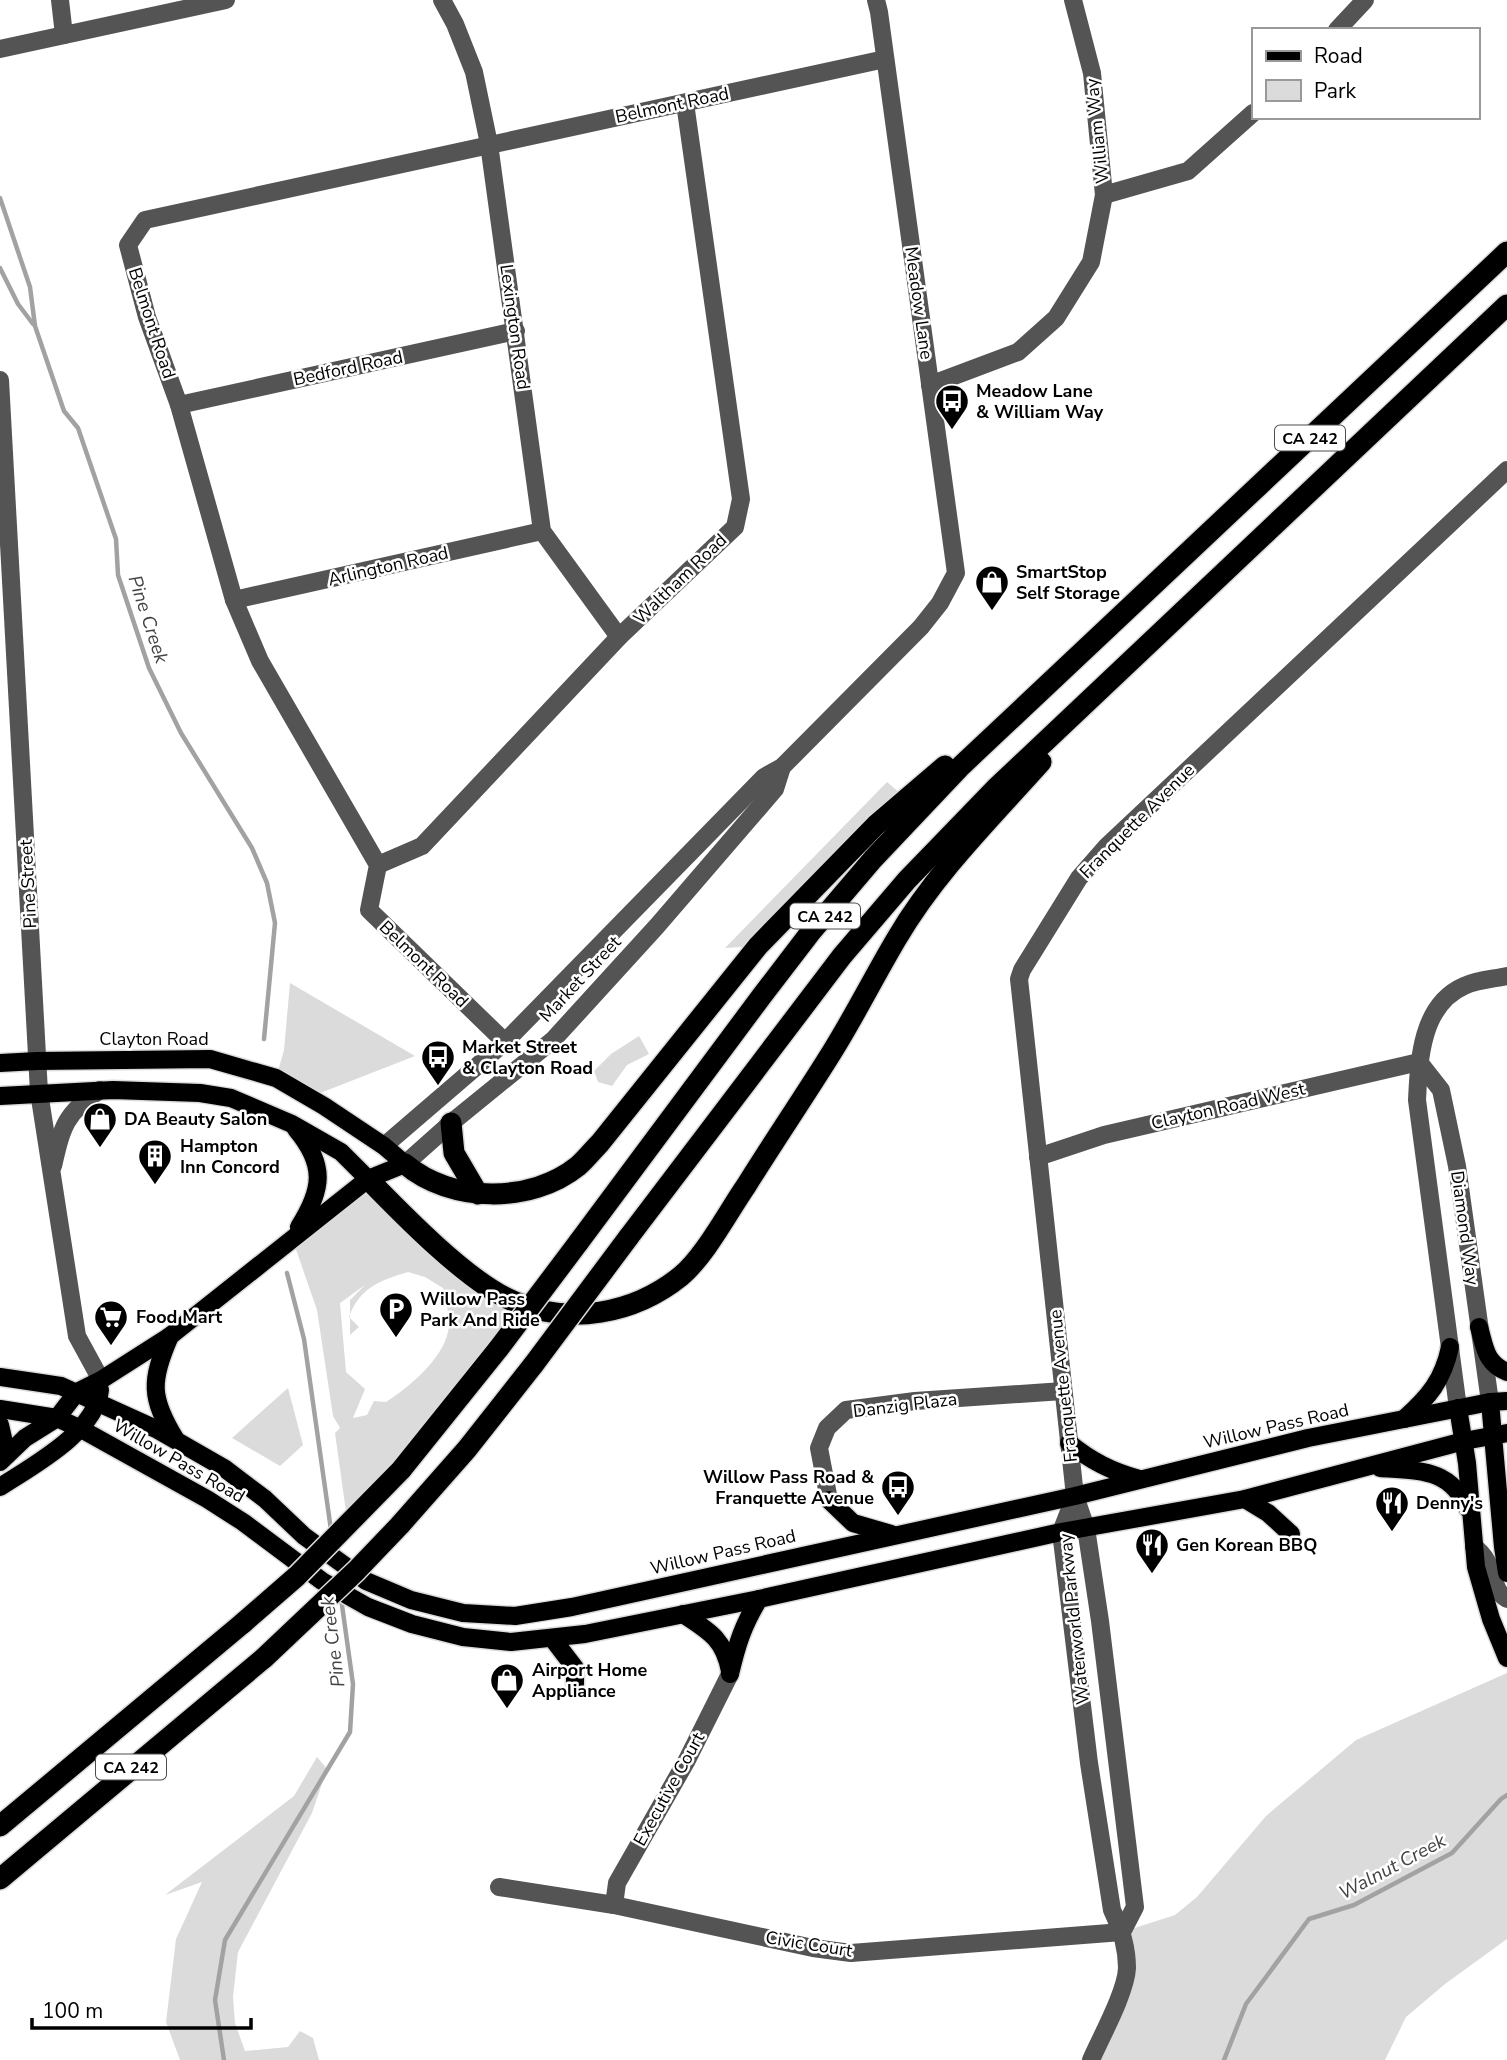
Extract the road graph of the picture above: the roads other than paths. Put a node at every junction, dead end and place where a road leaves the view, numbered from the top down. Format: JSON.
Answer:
{"nodes":[{"id":1,"x":60,"y":0,"type":"edge"},
{"id":2,"x":226,"y":0,"type":"edge"},
{"id":3,"x":442,"y":0,"type":"edge"},
{"id":4,"x":876,"y":0,"type":"edge"},
{"id":5,"x":1073,"y":0,"type":"edge"},
{"id":6,"x":1357,"y":2,"type":"edge"},
{"id":7,"x":1338,"y":28,"type":"edge"},
{"id":8,"x":64,"y":35,"type":"junction"},
{"id":9,"x":0,"y":49,"type":"edge"},
{"id":10,"x":885,"y":59,"type":"junction"},
{"id":11,"x":685,"y":103,"type":"junction"},
{"id":12,"x":1252,"y":114,"type":"edge"},
{"id":13,"x":489,"y":144,"type":"junction"},
{"id":14,"x":1104,"y":195,"type":"junction"},
{"id":15,"x":1507,"y":252,"type":"edge"},
{"id":16,"x":1507,"y":305,"type":"edge"},
{"id":17,"x":516,"y":331,"type":"junction"},
{"id":18,"x":0,"y":380,"type":"edge"},
{"id":19,"x":930,"y":385,"type":"junction"},
{"id":20,"x":179,"y":405,"type":"junction"},
{"id":21,"x":1507,"y":471,"type":"edge"},
{"id":22,"x":542,"y":531,"type":"junction"},
{"id":23,"x":234,"y":600,"type":"junction"},
{"id":24,"x":940,"y":603,"type":"joint"},
{"id":25,"x":1112,"y":625,"type":"junction"},
{"id":26,"x":619,"y":637,"type":"junction"},
{"id":27,"x":1140,"y":652,"type":"junction"},
{"id":28,"x":782,"y":767,"type":"junction"},
{"id":29,"x":377,"y":865,"type":"junction"},
{"id":30,"x":1507,"y":976,"type":"edge"},
{"id":31,"x":505,"y":1042,"type":"junction"},
{"id":32,"x":37,"y":1060,"type":"junction"},
{"id":33,"x":1419,"y":1062,"type":"junction"},
{"id":34,"x":0,"y":1063,"type":"edge"},
{"id":35,"x":100,"y":1090,"type":"junction"},
{"id":36,"x":39,"y":1092,"type":"junction"},
{"id":37,"x":0,"y":1096,"type":"edge"},
{"id":38,"x":451,"y":1123,"type":"junction"},
{"id":39,"x":292,"y":1124,"type":"junction"},
{"id":40,"x":384,"y":1146,"type":"junction"},
{"id":41,"x":1038,"y":1157,"type":"junction"},
{"id":42,"x":405,"y":1164,"type":"junction"},
{"id":43,"x":51,"y":1172,"type":"junction"},
{"id":44,"x":369,"y":1179,"type":"junction"},
{"id":45,"x":478,"y":1194,"type":"junction"},
{"id":46,"x":292,"y":1238,"type":"junction"},
{"id":47,"x":1479,"y":1327,"type":"junction"},
{"id":48,"x":170,"y":1336,"type":"junction"},
{"id":49,"x":1450,"y":1347,"type":"junction"},
{"id":50,"x":1507,"y":1372,"type":"edge"},
{"id":51,"x":0,"y":1377,"type":"edge"},
{"id":52,"x":101,"y":1380,"type":"junction"},
{"id":53,"x":1063,"y":1391,"type":"junction"},
{"id":54,"x":77,"y":1392,"type":"junction"},
{"id":55,"x":99,"y":1402,"type":"junction"},
{"id":56,"x":1498,"y":1402,"type":"edge"},
{"id":57,"x":1458,"y":1408,"type":"junction"},
{"id":58,"x":0,"y":1409,"type":"edge"},
{"id":59,"x":57,"y":1418,"type":"junction"},
{"id":60,"x":1404,"y":1420,"type":"junction"},
{"id":61,"x":0,"y":1425,"type":"edge"},
{"id":62,"x":81,"y":1429,"type":"junction"},
{"id":63,"x":1500,"y":1434,"type":"edge"},
{"id":64,"x":1464,"y":1441,"type":"junction"},
{"id":65,"x":178,"y":1443,"type":"junction"},
{"id":66,"x":1069,"y":1443,"type":"junction"},
{"id":67,"x":0,"y":1460,"type":"edge"},
{"id":68,"x":1366,"y":1467,"type":"junction"},
{"id":69,"x":1139,"y":1479,"type":"junction"},
{"id":70,"x":0,"y":1487,"type":"edge"},
{"id":71,"x":1075,"y":1496,"type":"junction"},
{"id":72,"x":1245,"y":1499,"type":"junction"},
{"id":73,"x":829,"y":1500,"type":"joint"},
{"id":74,"x":1472,"y":1517,"type":"junction"},
{"id":75,"x":1086,"y":1528,"type":"junction"},
{"id":76,"x":1061,"y":1532,"type":"junction"},
{"id":77,"x":1291,"y":1534,"type":"dead end"},
{"id":78,"x":894,"y":1535,"type":"junction"},
{"id":79,"x":1474,"y":1546,"type":"junction"},
{"id":80,"x":1507,"y":1573,"type":"edge"},
{"id":81,"x":759,"y":1598,"type":"junction"},
{"id":82,"x":1507,"y":1599,"type":"edge"},
{"id":83,"x":683,"y":1614,"type":"junction"},
{"id":84,"x":552,"y":1639,"type":"junction"},
{"id":85,"x":1507,"y":1658,"type":"edge"},
{"id":86,"x":730,"y":1674,"type":"junction"},
{"id":87,"x":575,"y":1684,"type":"dead end"},
{"id":88,"x":0,"y":1826,"type":"edge"},
{"id":89,"x":0,"y":1879,"type":"edge"},
{"id":90,"x":499,"y":1886,"type":"dead end"},
{"id":91,"x":614,"y":1905,"type":"junction"},
{"id":92,"x":1122,"y":1932,"type":"junction"},
{"id":93,"x":1091,"y":2060,"type":"edge"}],
"edges":[{"from":1,"to":8,"type":"street"},
{"from":2,"to":8,"type":"street"},
{"from":3,"to":13,"type":"street","name":"Lexington Road"},
{"from":4,"to":10,"type":"street","name":"Meadow Lane"},
{"from":5,"to":14,"type":"street","name":"William Way"},
{"from":6,"to":7,"type":"street"},
{"from":8,"to":9,"type":"street"},
{"from":10,"to":11,"type":"street","name":"Belmont Road"},
{"from":10,"to":19,"type":"street","name":"Meadow Lane"},
{"from":11,"to":13,"type":"street","name":"Belmont Road"},
{"from":11,"to":26,"type":"street","name":"Waltham Road"},
{"from":12,"to":14,"type":"street"},
{"from":13,"to":17,"type":"street","name":"Lexington Road"},
{"from":13,"to":20,"type":"street","name":"Belmont Road"},
{"from":14,"to":19,"type":"street","name":"William Way"},
{"from":15,"to":25,"type":"highway","number":"CA 242"},
{"from":16,"to":27,"type":"highway","number":"CA 242"},
{"from":17,"to":20,"type":"street","name":"Bedford Road"},
{"from":17,"to":22,"type":"street","name":"Lexington Road"},
{"from":18,"to":32,"type":"street","name":"Pine Street"},
{"from":19,"to":24,"type":"street","name":"Meadow Lane"},
{"from":20,"to":23,"type":"street","name":"Belmont Road"},
{"from":21,"to":41,"type":"street","name":"Franquette Avenue"},
{"from":22,"to":23,"type":"street","name":"Arlington Road"},
{"from":22,"to":26,"type":"street","name":"Lexington Road"},
{"from":23,"to":29,"type":"street","name":"Belmont Road"},
{"from":24,"to":28,"type":"street","name":"Market Street"},
{"from":25,"to":45,"type":"highway"},
{"from":25,"to":88,"type":"highway","number":"CA 242","bridge":true},
{"from":26,"to":29,"type":"street","name":"Waltham Road"},
{"from":27,"to":44,"type":"highway"},
{"from":27,"to":89,"type":"highway","number":"CA 242","bridge":true},
{"from":28,"to":31,"type":"street","name":"Market Street"},
{"from":28,"to":38,"type":"street","name":"Market Street"},
{"from":29,"to":31,"type":"street","name":"Belmont Road"},
{"from":30,"to":33,"type":"street","name":"Diamond Way"},
{"from":31,"to":40,"type":"street","name":"Market Street"},
{"from":32,"to":34,"type":"main road","name":"Clayton Road"},
{"from":32,"to":36,"type":"street","name":"Pine Street"},
{"from":32,"to":40,"type":"main road","name":"Clayton Road"},
{"from":33,"to":41,"type":"street","name":"Clayton Road West"},
{"from":33,"to":47,"type":"street","name":"Diamond Way"},
{"from":33,"to":49,"type":"street","name":"Diamond Way"},
{"from":35,"to":36,"type":"main road"},
{"from":35,"to":39,"type":"main road"},
{"from":35,"to":43,"type":"street"},
{"from":36,"to":37,"type":"main road"},
{"from":36,"to":43,"type":"street","name":"Pine Street"},
{"from":38,"to":42,"type":"street","name":"Market Street"},
{"from":38,"to":45,"type":"highway"},
{"from":39,"to":44,"type":"main road"},
{"from":39,"to":46,"type":"main road"},
{"from":40,"to":42,"type":"main road","name":"Clayton Road"},
{"from":40,"to":44,"type":"main road","name":"Market Street"},
{"from":41,"to":53,"type":"street","name":"Franquette Avenue"},
{"from":42,"to":44,"type":"main road","name":"Market Street"},
{"from":42,"to":45,"type":"highway"},
{"from":43,"to":52,"type":"street","name":"Pine Street"},
{"from":44,"to":46,"type":"main road","name":"Market Street"},
{"from":46,"to":48,"type":"main road","name":"Market Street"},
{"from":47,"to":50,"type":"main road"},
{"from":47,"to":56,"type":"street","name":"Diamond Way"},
{"from":48,"to":52,"type":"main road","name":"Market Street"},
{"from":48,"to":65,"type":"main road"},
{"from":49,"to":57,"type":"street","name":"Diamond Way"},
{"from":49,"to":60,"type":"main road"},
{"from":51,"to":54,"type":"main road","name":"Willow Pass Road"},
{"from":52,"to":54,"type":"main road","name":"Market Street"},
{"from":52,"to":55,"type":"main road"},
{"from":53,"to":66,"type":"street","name":"Franquette Avenue"},
{"from":53,"to":73,"type":"street","name":"Danzig Plaza"},
{"from":54,"to":55,"type":"main road","name":"Willow Pass Road"},
{"from":54,"to":59,"type":"main road","name":"Market Street"},
{"from":55,"to":62,"type":"main road"},
{"from":55,"to":65,"type":"main road","name":"Willow Pass Road"},
{"from":56,"to":57,"type":"main road","name":"Willow Pass Road"},
{"from":56,"to":63,"type":"main road"},
{"from":57,"to":60,"type":"main road","name":"Willow Pass Road"},
{"from":57,"to":64,"type":"main road"},
{"from":58,"to":59,"type":"main road","name":"Willow Pass Road"},
{"from":59,"to":62,"type":"main road","name":"Willow Pass Road"},
{"from":59,"to":67,"type":"main road","name":"Market Street"},
{"from":60,"to":69,"type":"main road","name":"Willow Pass Road"},
{"from":61,"to":67,"type":"main road"},
{"from":62,"to":70,"type":"main road"},
{"from":62,"to":84,"type":"main road","name":"Willow Pass Road"},
{"from":63,"to":64,"type":"main road","name":"Willow Pass Road"},
{"from":63,"to":80,"type":"main road"},
{"from":64,"to":68,"type":"main road","name":"Willow Pass Road"},
{"from":64,"to":74,"type":"main road"},
{"from":65,"to":78,"type":"main road","name":"Willow Pass Road"},
{"from":66,"to":69,"type":"main road"},
{"from":66,"to":71,"type":"street","name":"Franquette Avenue"},
{"from":68,"to":72,"type":"main road","name":"Willow Pass Road"},
{"from":68,"to":74,"type":"main road"},
{"from":69,"to":71,"type":"main road","name":"Willow Pass Road"},
{"from":71,"to":75,"type":"street","name":"Waterworld Parkway"},
{"from":71,"to":76,"type":"street","name":"Waterworld Parkway"},
{"from":71,"to":78,"type":"main road","name":"Willow Pass Road"},
{"from":72,"to":75,"type":"main road","name":"Willow Pass Road"},
{"from":72,"to":77,"type":"main road"},
{"from":73,"to":78,"type":"main road"},
{"from":74,"to":79,"type":"main road"},
{"from":75,"to":76,"type":"main road","name":"Willow Pass Road"},
{"from":75,"to":92,"type":"street","name":"Waterworld Parkway"},
{"from":76,"to":81,"type":"main road","name":"Willow Pass Road"},
{"from":76,"to":92,"type":"street","name":"Waterworld Parkway"},
{"from":79,"to":82,"type":"street"},
{"from":79,"to":85,"type":"main road"},
{"from":81,"to":83,"type":"main road","name":"Willow Pass Road"},
{"from":81,"to":86,"type":"main road"},
{"from":83,"to":84,"type":"main road","name":"Willow Pass Road"},
{"from":83,"to":86,"type":"main road"},
{"from":84,"to":87,"type":"main road"},
{"from":86,"to":91,"type":"street","name":"Executive Court"},
{"from":90,"to":91,"type":"street","name":"Civic Court"},
{"from":91,"to":92,"type":"street","name":"Civic Court"},
{"from":92,"to":93,"type":"street","name":"Waterworld Parkway"}]}
